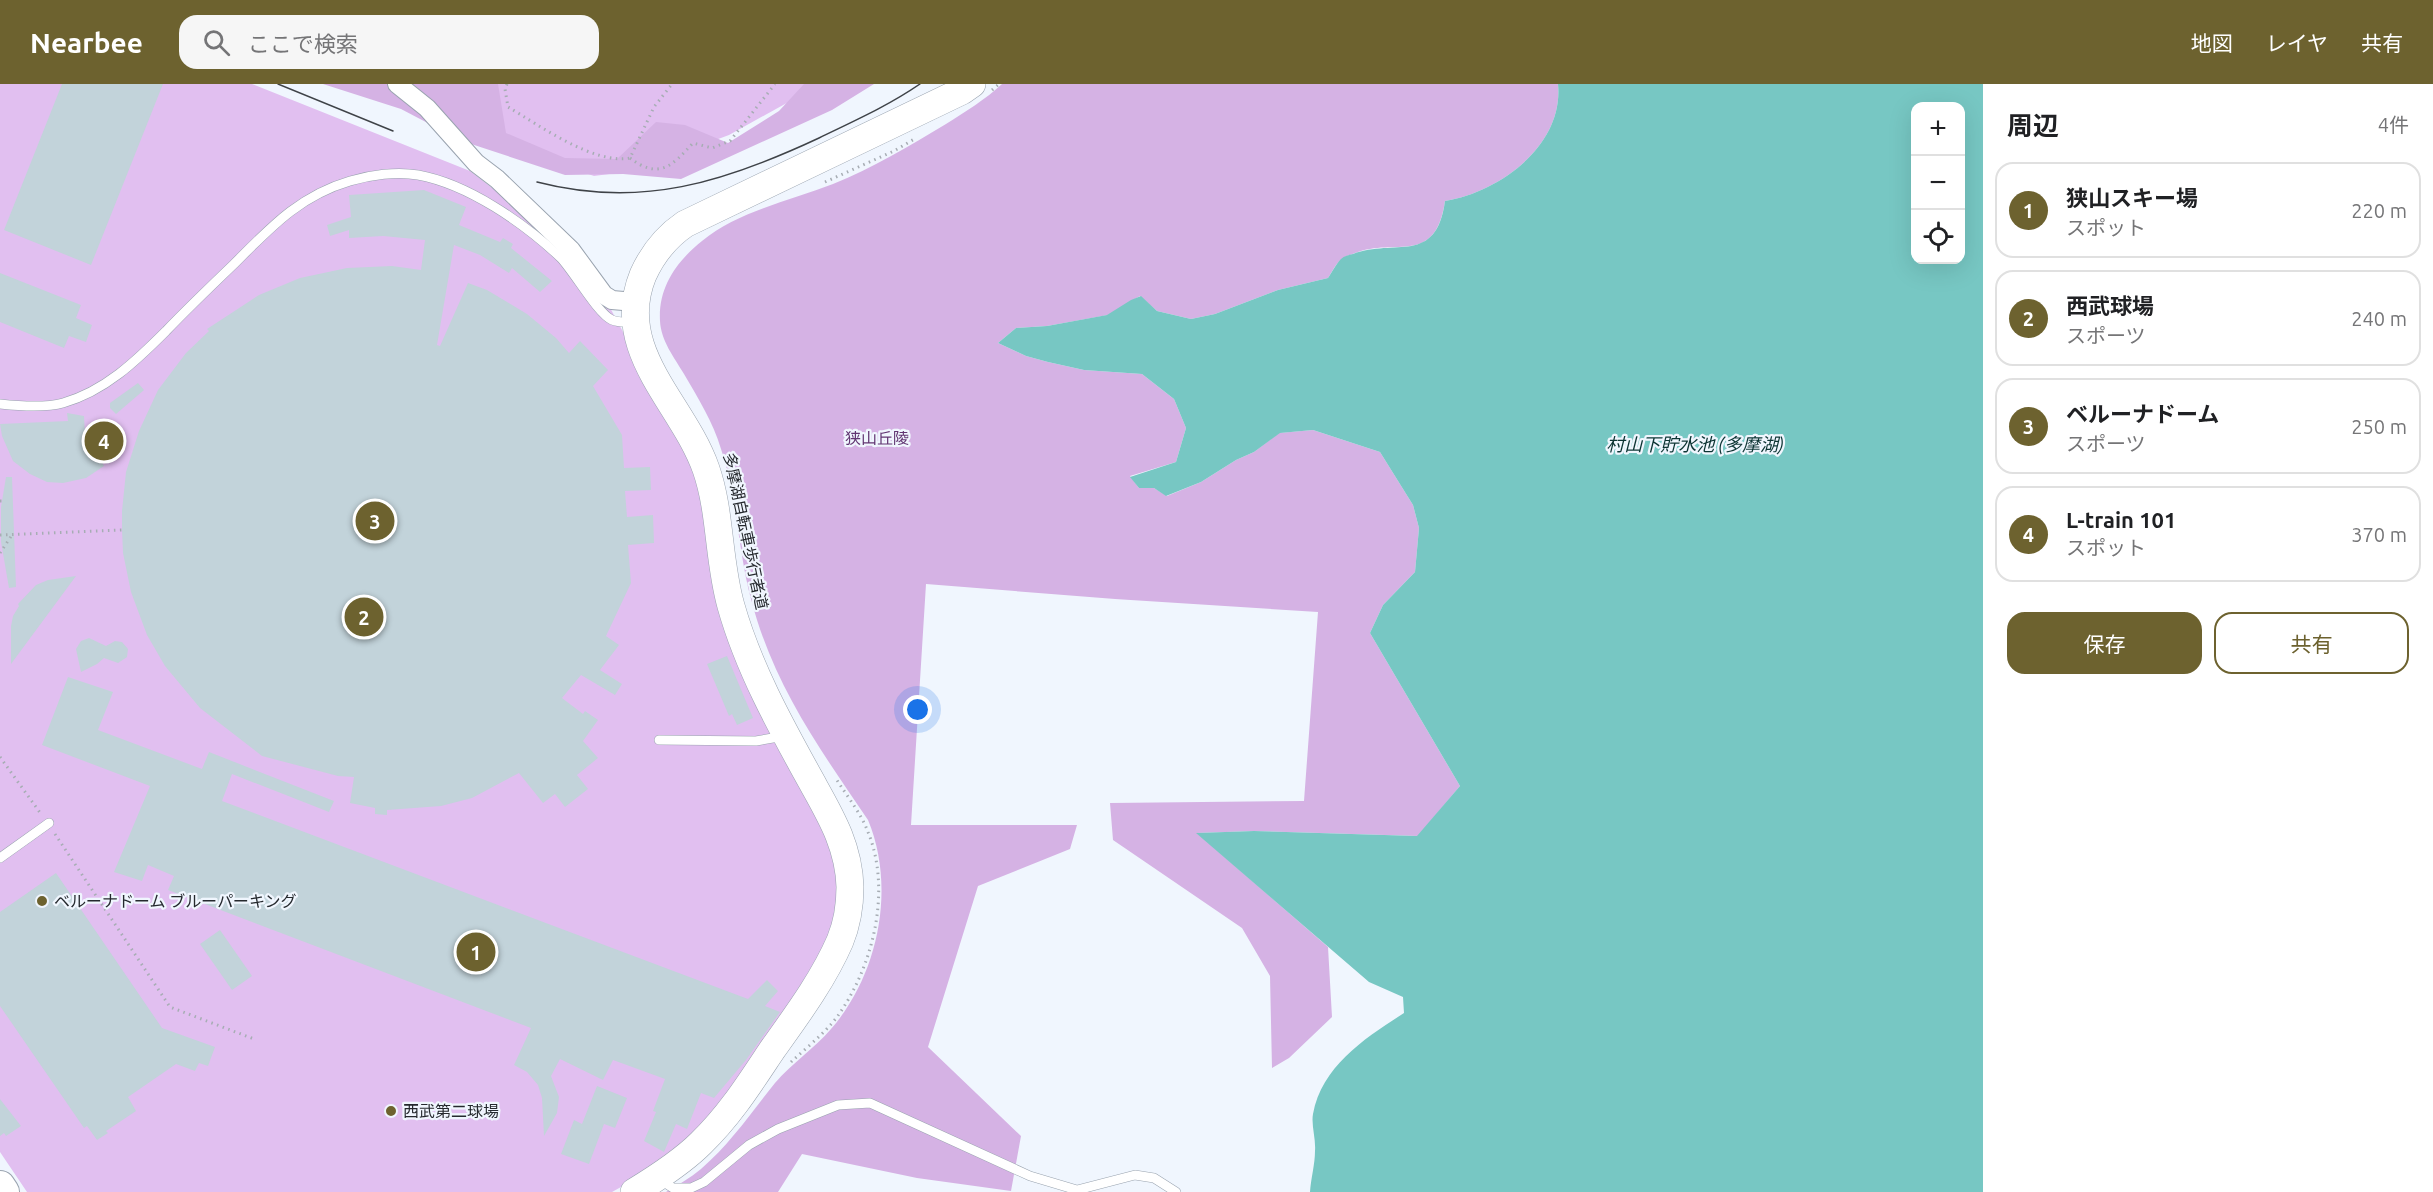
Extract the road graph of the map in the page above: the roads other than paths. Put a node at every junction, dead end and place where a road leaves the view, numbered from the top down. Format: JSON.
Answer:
{"nodes":[{"id":1,"x":397,"y":84,"type":"edge"},
{"id":2,"x":978,"y":90,"type":"edge"},
{"id":3,"x":635,"y":312,"type":"junction"},
{"id":4,"x":0,"y":405,"type":"edge"},
{"id":5,"x":786,"y":735,"type":"junction"},
{"id":6,"x":659,"y":740,"type":"dead end"},
{"id":7,"x":49,"y":823,"type":"road end"},
{"id":8,"x":0,"y":858,"type":"edge"},
{"id":9,"x":657,"y":1177,"type":"junction"},
{"id":10,"x":0,"y":1186,"type":"edge"},
{"id":11,"x":4,"y":1192,"type":"edge"},
{"id":12,"x":634,"y":1192,"type":"edge"},
{"id":13,"x":1176,"y":1192,"type":"edge"}],
"edges":[{"from":1,"to":3,"type":"street"},
{"from":2,"to":3,"type":"street"},
{"from":3,"to":4,"type":"lane"},
{"from":3,"to":5,"type":"street"},
{"from":5,"to":6,"type":"lane"},
{"from":5,"to":9,"type":"street"},
{"from":7,"to":8,"type":"lane"},
{"from":9,"to":12,"type":"street"},
{"from":9,"to":13,"type":"lane"},
{"from":10,"to":11,"type":"main road"}]}
